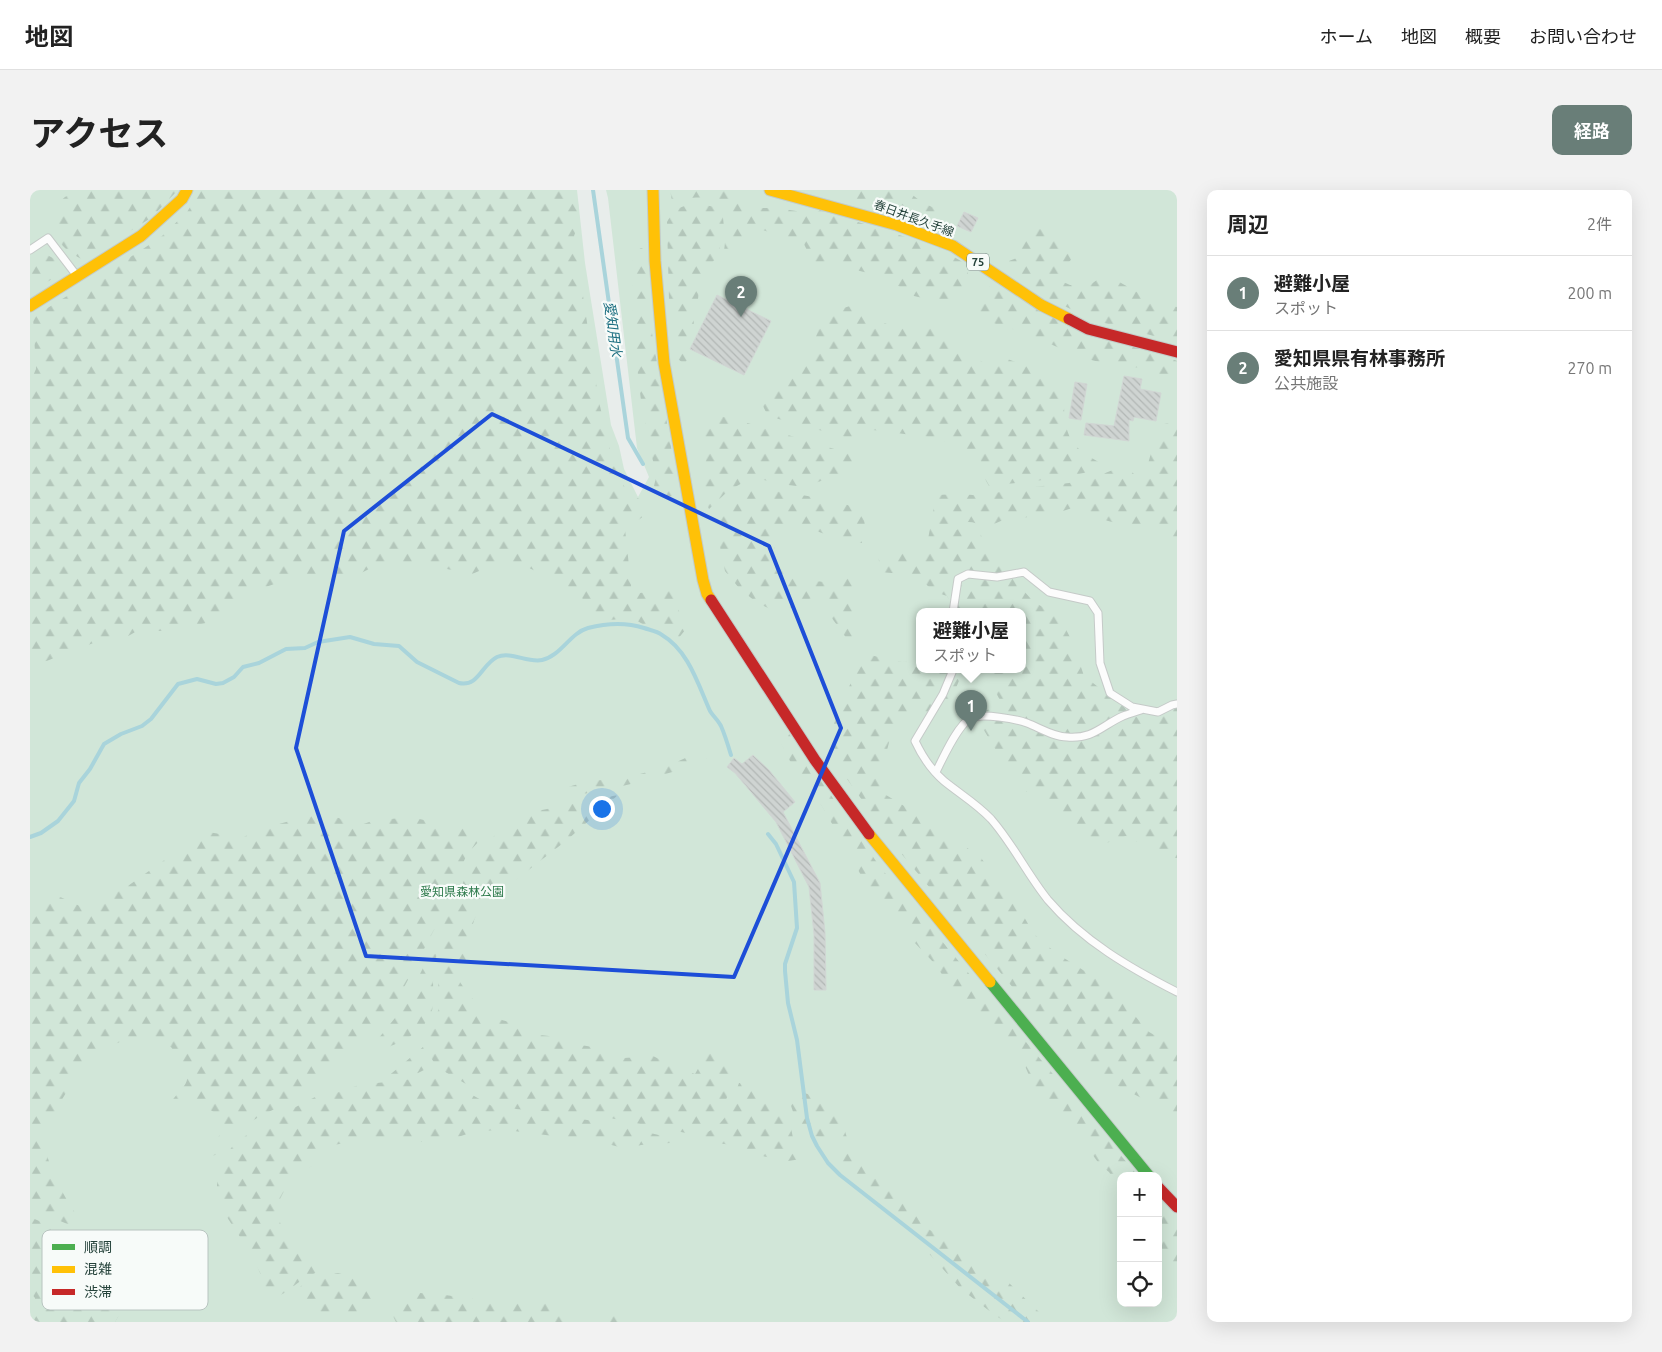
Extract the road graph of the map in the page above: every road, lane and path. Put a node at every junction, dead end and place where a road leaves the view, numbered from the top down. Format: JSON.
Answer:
{"nodes":[{"id":1,"x":187,"y":190,"type":"edge"},
{"id":2,"x":654,"y":190,"type":"edge"},
{"id":3,"x":770,"y":190,"type":"edge"},
{"id":4,"x":30,"y":250,"type":"edge"},
{"id":5,"x":77,"y":276,"type":"junction"},
{"id":6,"x":30,"y":306,"type":"edge"},
{"id":7,"x":1177,"y":352,"type":"edge"},
{"id":8,"x":954,"y":608,"type":"edge"},
{"id":9,"x":952,"y":673,"type":"edge"},
{"id":10,"x":1177,"y":704,"type":"edge"},
{"id":11,"x":1144,"y":710,"type":"junction"},
{"id":12,"x":936,"y":772,"type":"junction"},
{"id":13,"x":1177,"y":992,"type":"edge"},
{"id":14,"x":1146,"y":1172,"type":"edge"},
{"id":15,"x":1162,"y":1191,"type":"edge"},
{"id":16,"x":1177,"y":1207,"type":"edge"}],
"edges":[{"from":1,"to":5,"type":"street"},
{"from":2,"to":14,"type":"street"},
{"from":3,"to":7,"type":"street","name":"春日井長久手線","number":"75"},
{"from":4,"to":5,"type":"lane"},
{"from":5,"to":6,"type":"street"},
{"from":8,"to":11,"type":"lane"},
{"from":9,"to":12,"type":"lane"},
{"from":10,"to":11,"type":"lane"},
{"from":11,"to":12,"type":"lane"},
{"from":12,"to":13,"type":"lane"},
{"from":15,"to":16,"type":"street"}]}
